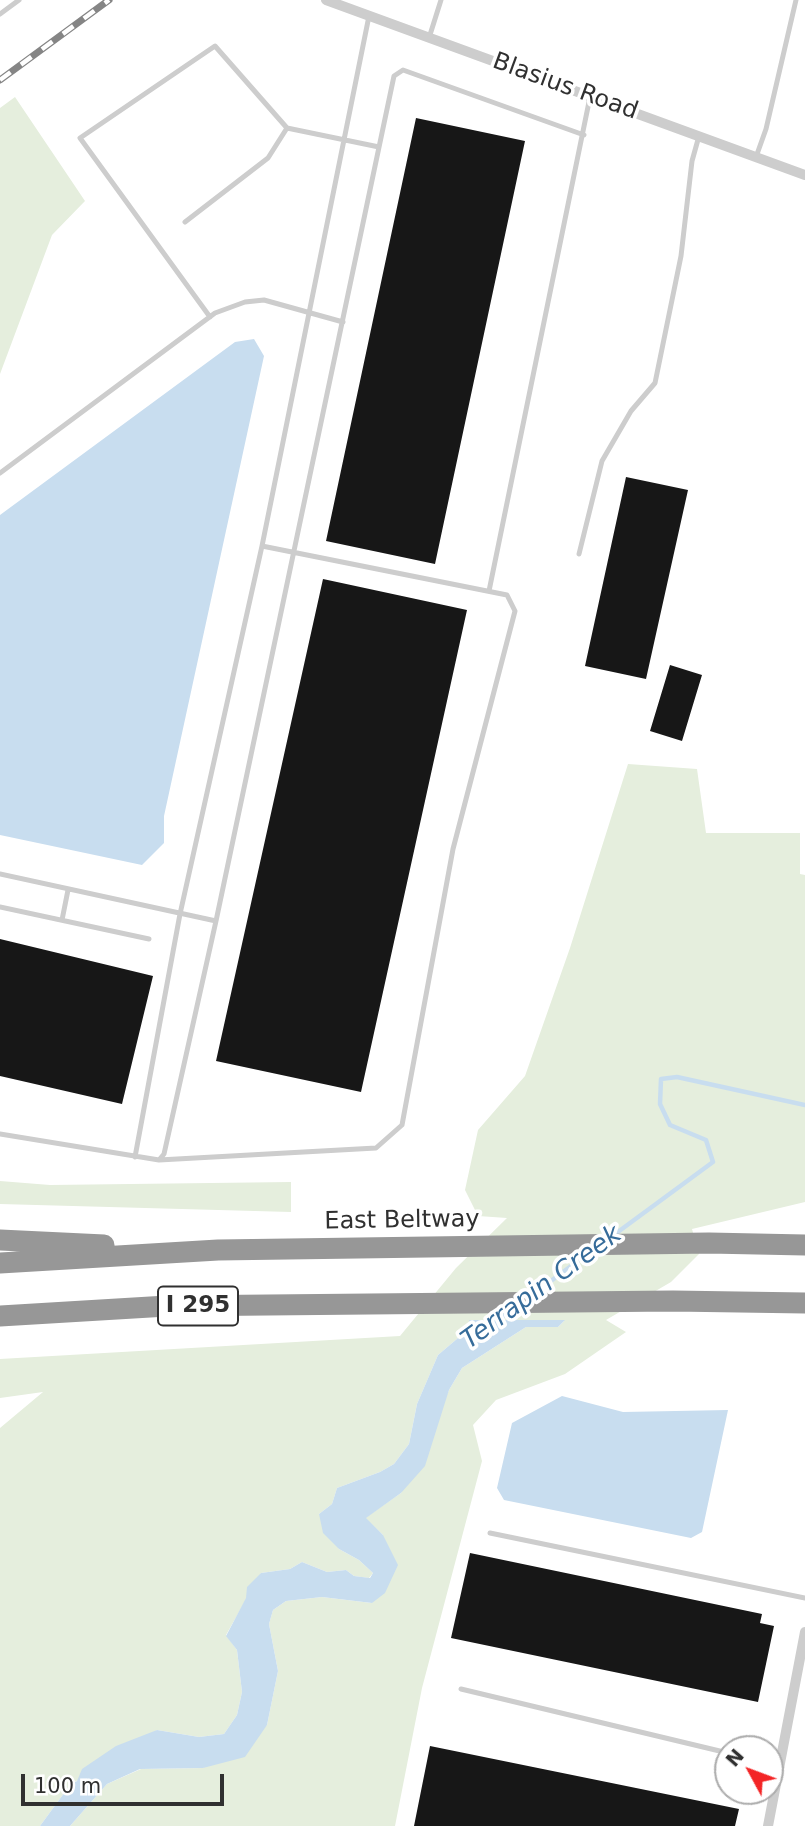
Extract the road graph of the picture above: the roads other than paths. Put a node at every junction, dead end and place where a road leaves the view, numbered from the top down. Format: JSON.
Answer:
{"nodes":[{"id":1,"x":19,"y":0,"type":"edge"},
{"id":2,"x":326,"y":0,"type":"edge"},
{"id":3,"x":442,"y":0,"type":"edge"},
{"id":4,"x":796,"y":0,"type":"edge"},
{"id":5,"x":0,"y":14,"type":"edge"},
{"id":6,"x":369,"y":16,"type":"junction"},
{"id":7,"x":429,"y":38,"type":"junction"},
{"id":8,"x":590,"y":96,"type":"junction"},
{"id":9,"x":287,"y":128,"type":"junction"},
{"id":10,"x":583,"y":135,"type":"junction"},
{"id":11,"x":699,"y":136,"type":"junction"},
{"id":12,"x":344,"y":139,"type":"junction"},
{"id":13,"x":379,"y":147,"type":"junction"},
{"id":14,"x":756,"y":157,"type":"junction"},
{"id":15,"x":805,"y":174,"type":"edge"},
{"id":16,"x":185,"y":222,"type":"dead end"},
{"id":17,"x":309,"y":313,"type":"junction"},
{"id":18,"x":209,"y":317,"type":"junction"},
{"id":19,"x":343,"y":322,"type":"junction"},
{"id":20,"x":0,"y":473,"type":"edge"},
{"id":21,"x":262,"y":546,"type":"junction"},
{"id":22,"x":295,"y":552,"type":"junction"},
{"id":23,"x":579,"y":554,"type":"dead end"},
{"id":24,"x":489,"y":591,"type":"junction"},
{"id":25,"x":0,"y":874,"type":"edge"},
{"id":26,"x":68,"y":890,"type":"junction"},
{"id":27,"x":0,"y":907,"type":"edge"},
{"id":28,"x":180,"y":915,"type":"junction"},
{"id":29,"x":62,"y":920,"type":"junction"},
{"id":30,"x":216,"y":921,"type":"junction"},
{"id":31,"x":149,"y":939,"type":"dead end"},
{"id":32,"x":0,"y":1134,"type":"edge"},
{"id":33,"x":135,"y":1157,"type":"junction"},
{"id":34,"x":159,"y":1160,"type":"junction"},
{"id":35,"x":0,"y":1240,"type":"edge"},
{"id":36,"x":805,"y":1245,"type":"edge"},
{"id":37,"x":218,"y":1250,"type":"junction"},
{"id":38,"x":0,"y":1263,"type":"edge"},
{"id":39,"x":805,"y":1303,"type":"edge"},
{"id":40,"x":80,"y":1311,"type":"junction"},
{"id":41,"x":0,"y":1315,"type":"edge"},
{"id":42,"x":0,"y":1326,"type":"edge"},
{"id":43,"x":490,"y":1533,"type":"dead end"},
{"id":44,"x":805,"y":1598,"type":"edge"},
{"id":45,"x":805,"y":1632,"type":"edge"},
{"id":46,"x":800,"y":1686,"type":"edge"},
{"id":47,"x":461,"y":1689,"type":"dead end"},
{"id":48,"x":784,"y":1737,"type":"edge"},
{"id":49,"x":714,"y":1750,"type":"edge"},
{"id":50,"x":770,"y":1805,"type":"edge"},
{"id":51,"x":768,"y":1826,"type":"edge"}],
"edges":[{"from":1,"to":5,"type":"lane"},
{"from":2,"to":6,"type":"street","name":"Blasius Road"},
{"from":3,"to":7,"type":"lane"},
{"from":4,"to":14,"type":"lane"},
{"from":6,"to":7,"type":"street","name":"Blasius Road"},
{"from":6,"to":12,"type":"lane"},
{"from":7,"to":8,"type":"street","name":"Blasius Road"},
{"from":8,"to":10,"type":"lane"},
{"from":8,"to":11,"type":"street","name":"Blasius Road"},
{"from":9,"to":12,"type":"lane"},
{"from":9,"to":16,"type":"lane"},
{"from":9,"to":18,"type":"lane"},
{"from":10,"to":13,"type":"lane"},
{"from":10,"to":24,"type":"lane"},
{"from":11,"to":14,"type":"street","name":"Blasius Road"},
{"from":11,"to":23,"type":"lane"},
{"from":12,"to":13,"type":"lane"},
{"from":12,"to":17,"type":"lane"},
{"from":13,"to":19,"type":"lane"},
{"from":14,"to":15,"type":"street","name":"Blasius Road"},
{"from":17,"to":18,"type":"lane"},
{"from":17,"to":19,"type":"lane"},
{"from":17,"to":21,"type":"lane"},
{"from":18,"to":20,"type":"lane"},
{"from":19,"to":22,"type":"lane"},
{"from":21,"to":22,"type":"lane"},
{"from":21,"to":28,"type":"lane"},
{"from":22,"to":24,"type":"lane"},
{"from":22,"to":30,"type":"lane"},
{"from":24,"to":34,"type":"lane"},
{"from":25,"to":26,"type":"lane"},
{"from":26,"to":28,"type":"lane"},
{"from":26,"to":29,"type":"lane"},
{"from":27,"to":29,"type":"lane"},
{"from":28,"to":30,"type":"lane"},
{"from":28,"to":33,"type":"lane"},
{"from":29,"to":31,"type":"lane"},
{"from":30,"to":34,"type":"lane"},
{"from":32,"to":33,"type":"lane"},
{"from":33,"to":34,"type":"lane"},
{"from":35,"to":37,"type":"highway"},
{"from":36,"to":37,"type":"highway","name":"East Beltway","number":"I 295"},
{"from":37,"to":38,"type":"highway","name":"East Beltway","number":"I 295"},
{"from":39,"to":40,"type":"highway","number":"I 295"},
{"from":40,"to":41,"type":"highway","number":"I 295"},
{"from":40,"to":42,"type":"highway"},
{"from":43,"to":44,"type":"lane"},
{"from":45,"to":46,"type":"street"},
{"from":46,"to":48,"type":"street"},
{"from":47,"to":49,"type":"lane"},
{"from":50,"to":51,"type":"street"}]}
